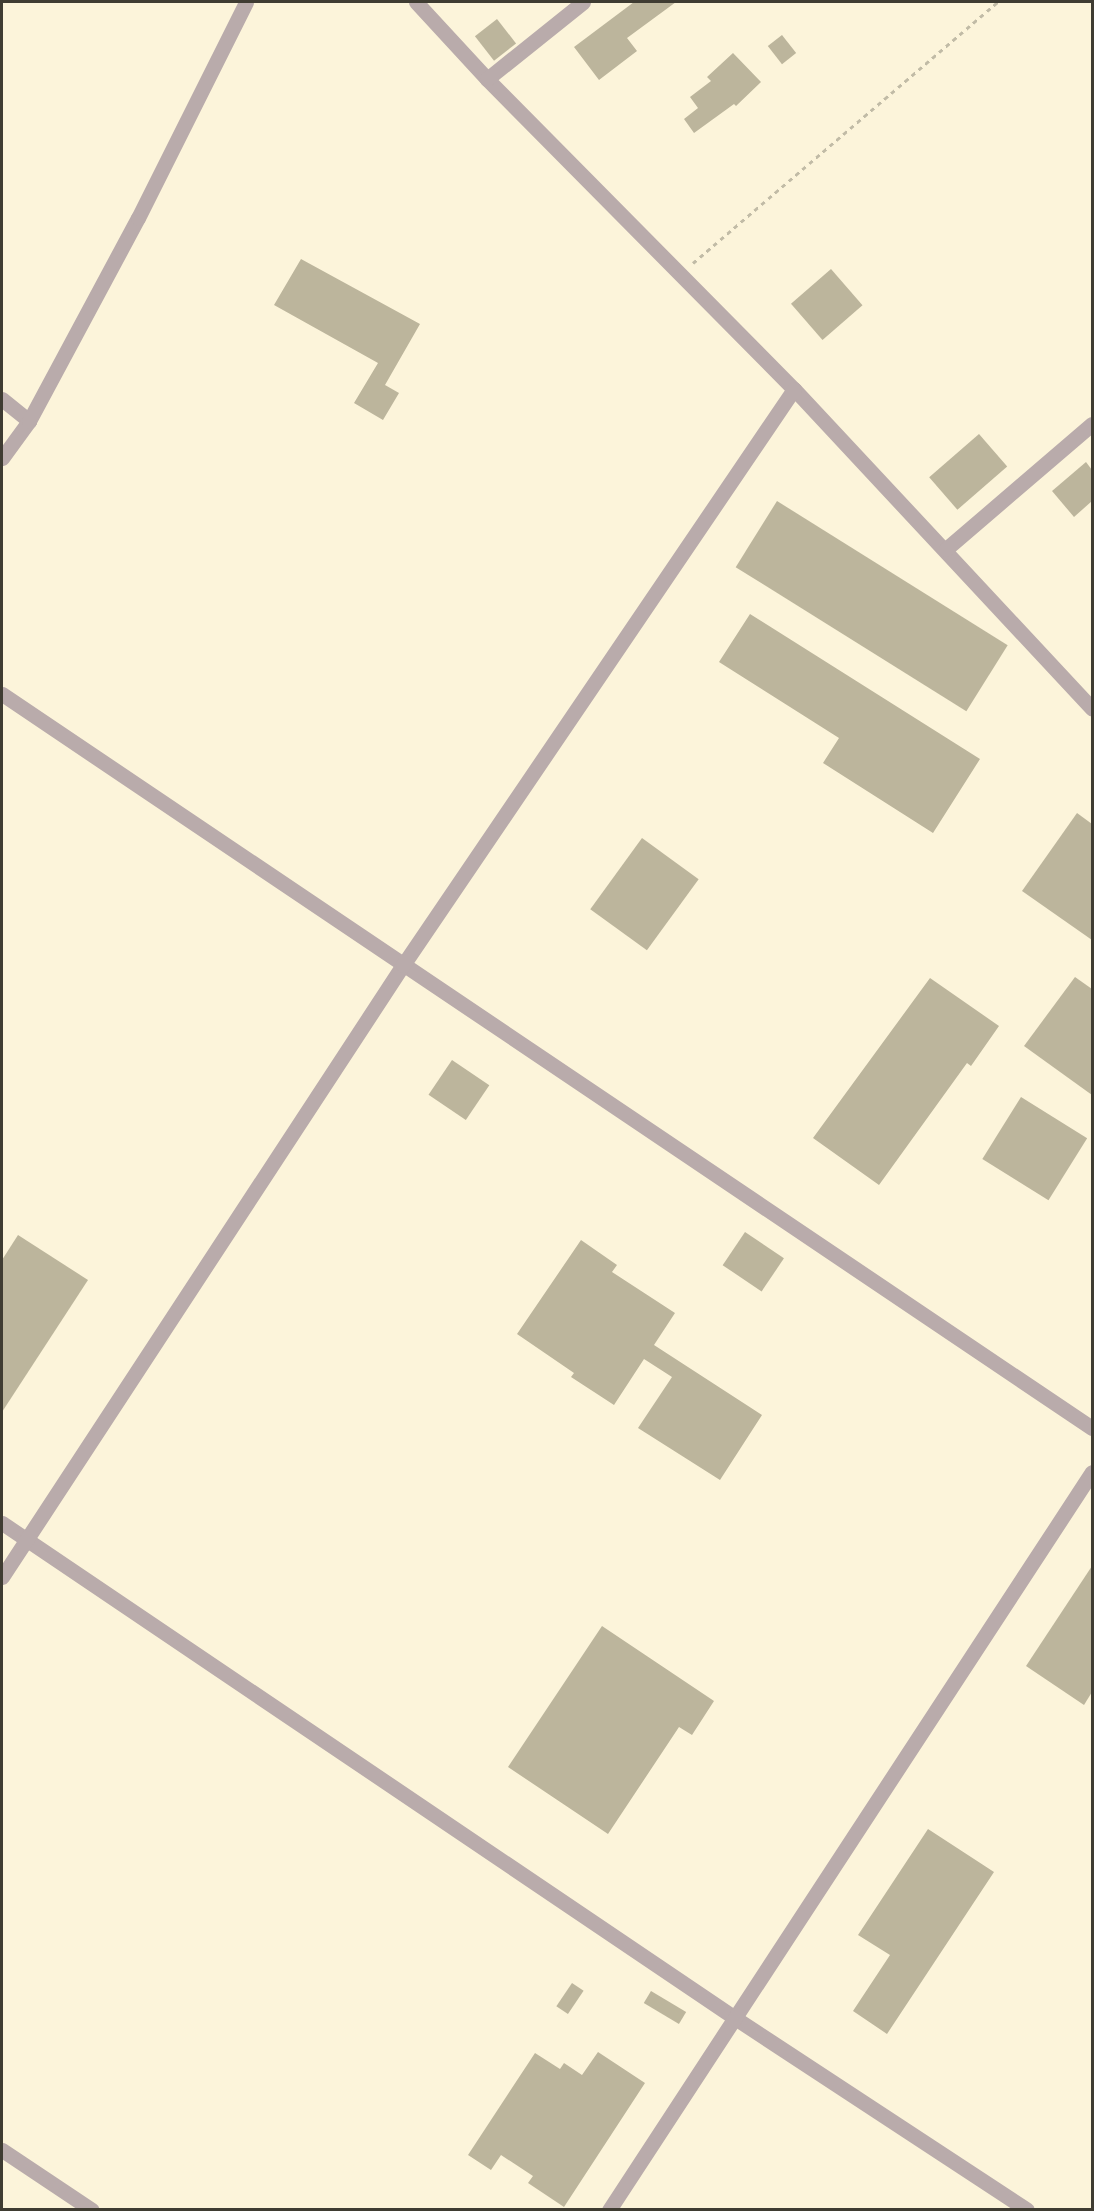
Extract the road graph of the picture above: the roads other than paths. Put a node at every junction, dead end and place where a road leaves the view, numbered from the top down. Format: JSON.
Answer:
{"nodes":[{"id":1,"x":246,"y":2,"type":"edge"},
{"id":2,"x":416,"y":2,"type":"edge"},
{"id":3,"x":583,"y":2,"type":"edge"},
{"id":4,"x":487,"y":79,"type":"junction"},
{"id":5,"x":794,"y":389,"type":"junction"},
{"id":6,"x":2,"y":399,"type":"edge"},
{"id":7,"x":28,"y":421,"type":"junction"},
{"id":8,"x":1092,"y":424,"type":"edge"},
{"id":9,"x":2,"y":458,"type":"edge"},
{"id":10,"x":946,"y":549,"type":"junction"},
{"id":11,"x":2,"y":694,"type":"edge"},
{"id":12,"x":1092,"y":709,"type":"edge"},
{"id":13,"x":403,"y":965,"type":"junction"},
{"id":14,"x":1092,"y":1428,"type":"edge"},
{"id":15,"x":1092,"y":1472,"type":"edge"},
{"id":16,"x":2,"y":1523,"type":"edge"},
{"id":17,"x":28,"y":1541,"type":"junction"},
{"id":18,"x":2,"y":1577,"type":"edge"},
{"id":19,"x":735,"y":2018,"type":"junction"},
{"id":20,"x":2,"y":2150,"type":"edge"},
{"id":21,"x":92,"y":2210,"type":"edge"},
{"id":22,"x":609,"y":2210,"type":"edge"},
{"id":23,"x":1027,"y":2210,"type":"edge"}],
"edges":[{"from":1,"to":7,"type":"street"},
{"from":2,"to":4,"type":"street"},
{"from":3,"to":4,"type":"street"},
{"from":4,"to":5,"type":"street"},
{"from":5,"to":10,"type":"street"},
{"from":5,"to":13,"type":"street"},
{"from":6,"to":7,"type":"street"},
{"from":7,"to":9,"type":"street"},
{"from":8,"to":10,"type":"street"},
{"from":10,"to":12,"type":"street"},
{"from":11,"to":13,"type":"street"},
{"from":13,"to":14,"type":"street"},
{"from":13,"to":17,"type":"street"},
{"from":15,"to":19,"type":"street"},
{"from":16,"to":17,"type":"street"},
{"from":17,"to":18,"type":"street"},
{"from":17,"to":19,"type":"street"},
{"from":19,"to":22,"type":"street"},
{"from":19,"to":23,"type":"street"},
{"from":20,"to":21,"type":"street"}]}
